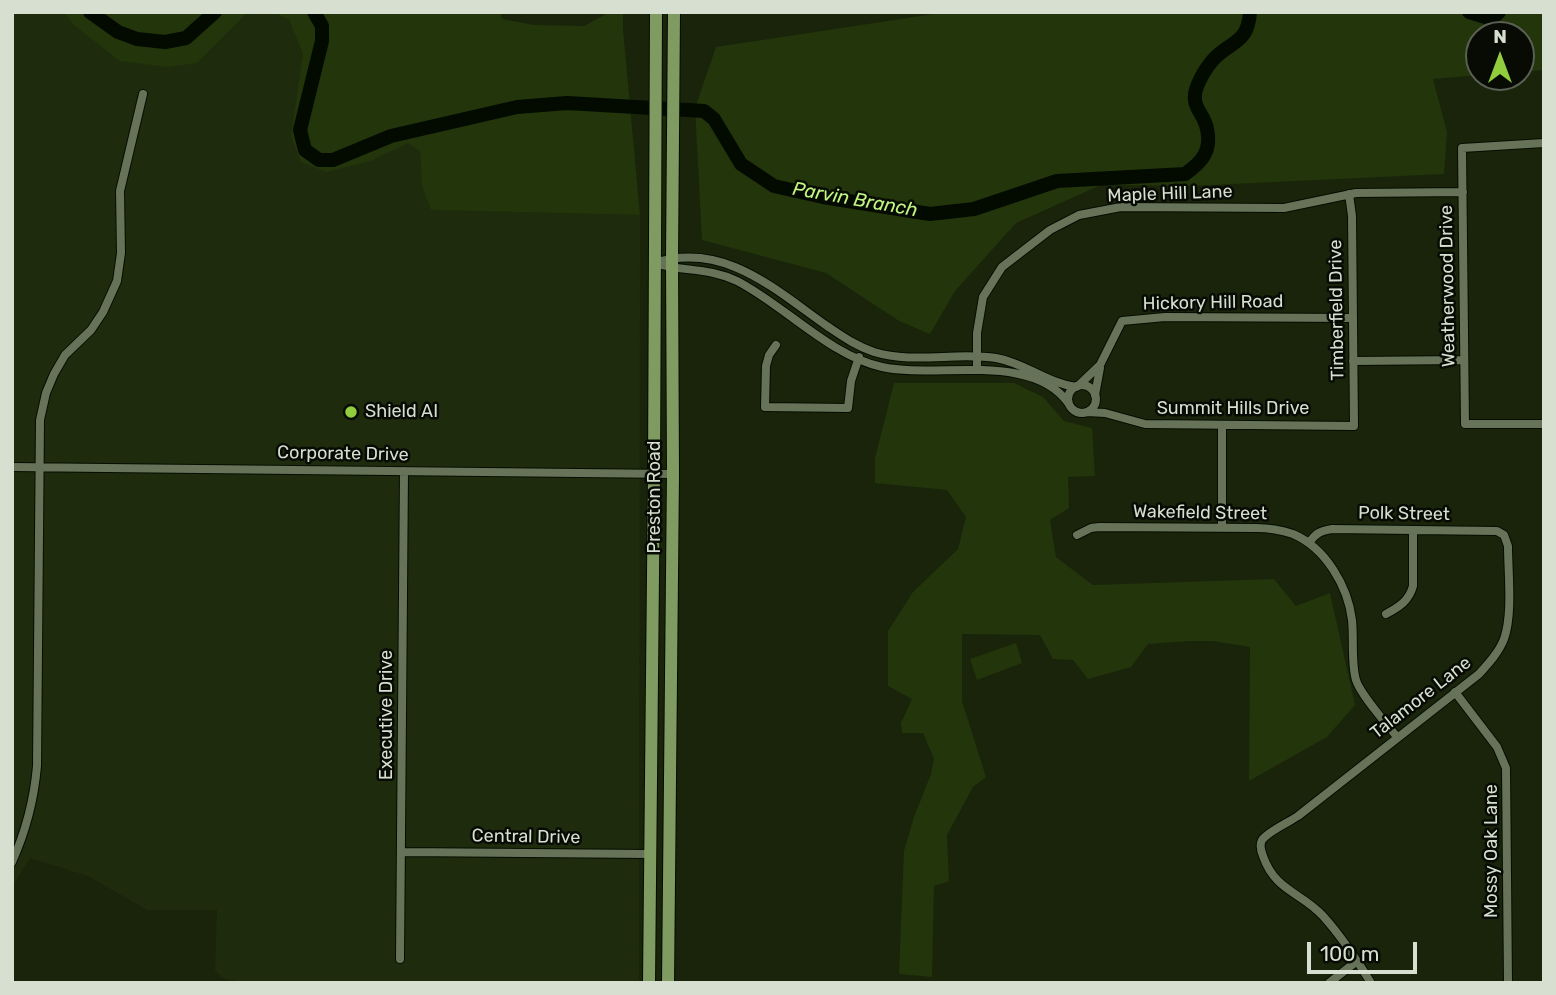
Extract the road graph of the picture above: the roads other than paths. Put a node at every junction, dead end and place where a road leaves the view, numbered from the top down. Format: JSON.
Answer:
{"nodes":[{"id":1,"x":649,"y":12,"type":"edge"},
{"id":2,"x":656,"y":12,"type":"edge"},
{"id":3,"x":675,"y":12,"type":"edge"},
{"id":4,"x":655,"y":52,"type":"junction"},
{"id":5,"x":143,"y":94,"type":"dead end"},
{"id":6,"x":1544,"y":143,"type":"edge"},
{"id":7,"x":1463,"y":192,"type":"junction"},
{"id":8,"x":1349,"y":194,"type":"junction"},
{"id":9,"x":654,"y":263,"type":"junction"},
{"id":10,"x":672,"y":263,"type":"junction"},
{"id":11,"x":1353,"y":318,"type":"junction"},
{"id":12,"x":776,"y":345,"type":"dead end"},
{"id":13,"x":863,"y":348,"type":"junction"},
{"id":14,"x":976,"y":357,"type":"junction"},
{"id":15,"x":858,"y":359,"type":"junction"},
{"id":16,"x":1464,"y":360,"type":"junction"},
{"id":17,"x":1353,"y":361,"type":"junction"},
{"id":18,"x":1100,"y":365,"type":"junction"},
{"id":19,"x":977,"y":370,"type":"junction"},
{"id":20,"x":1077,"y":387,"type":"junction"},
{"id":21,"x":1095,"y":395,"type":"junction"},
{"id":22,"x":1069,"y":404,"type":"junction"},
{"id":23,"x":1087,"y":412,"type":"junction"},
{"id":24,"x":1113,"y":415,"type":"junction"},
{"id":25,"x":1544,"y":424,"type":"edge"},
{"id":26,"x":1222,"y":425,"type":"junction"},
{"id":27,"x":1354,"y":426,"type":"joint"},
{"id":28,"x":12,"y":467,"type":"edge"},
{"id":29,"x":40,"y":467,"type":"junction"},
{"id":30,"x":404,"y":471,"type":"junction"},
{"id":31,"x":654,"y":473,"type":"junction"},
{"id":32,"x":673,"y":474,"type":"junction"},
{"id":33,"x":1222,"y":527,"type":"junction"},
{"id":34,"x":1413,"y":530,"type":"junction"},
{"id":35,"x":1077,"y":535,"type":"dead end"},
{"id":36,"x":1504,"y":535,"type":"joint"},
{"id":37,"x":1308,"y":542,"type":"junction"},
{"id":38,"x":1386,"y":614,"type":"dead end"},
{"id":39,"x":1455,"y":692,"type":"junction"},
{"id":40,"x":652,"y":723,"type":"junction"},
{"id":41,"x":671,"y":723,"type":"junction"},
{"id":42,"x":1397,"y":737,"type":"junction"},
{"id":43,"x":402,"y":852,"type":"junction"},
{"id":44,"x":650,"y":854,"type":"junction"},
{"id":45,"x":12,"y":862,"type":"edge"},
{"id":46,"x":669,"y":866,"type":"junction"},
{"id":47,"x":400,"y":959,"type":"dead end"},
{"id":48,"x":1357,"y":961,"type":"junction"},
{"id":49,"x":649,"y":983,"type":"edge"},
{"id":50,"x":668,"y":983,"type":"edge"},
{"id":51,"x":1329,"y":983,"type":"edge"},
{"id":52,"x":1371,"y":983,"type":"edge"},
{"id":53,"x":1508,"y":983,"type":"edge"}],
"edges":[{"from":1,"to":4,"type":"main road"},
{"from":2,"to":4,"type":"main road","name":"Preston Road"},
{"from":3,"to":10,"type":"main road","name":"Preston Road"},
{"from":4,"to":9,"type":"main road","name":"Preston Road"},
{"from":5,"to":29,"type":"street"},
{"from":6,"to":7,"type":"street","name":"Weatherwood Drive"},
{"from":7,"to":8,"type":"street","name":"Maple Hill Lane"},
{"from":7,"to":16,"type":"street","name":"Weatherwood Drive"},
{"from":8,"to":11,"type":"street","name":"Timberfield Drive"},
{"from":8,"to":14,"type":"street","name":"Maple Hill Lane"},
{"from":9,"to":10,"type":"street"},
{"from":9,"to":31,"type":"main road","name":"Preston Road"},
{"from":10,"to":13,"type":"street"},
{"from":10,"to":15,"type":"street"},
{"from":10,"to":32,"type":"main road","name":"Preston Road"},
{"from":11,"to":17,"type":"street","name":"Timberfield Drive"},
{"from":11,"to":18,"type":"street","name":"Hickory Hill Road"},
{"from":12,"to":15,"type":"street"},
{"from":13,"to":14,"type":"street"},
{"from":13,"to":15,"type":"street"},
{"from":14,"to":19,"type":"street","name":"Maple Hill Lane"},
{"from":14,"to":20,"type":"street"},
{"from":15,"to":19,"type":"street"},
{"from":16,"to":17,"type":"street"},
{"from":16,"to":25,"type":"street","name":"Weatherwood Drive"},
{"from":17,"to":27,"type":"street","name":"Timberfield Drive"},
{"from":18,"to":20,"type":"street","name":"Hickory Hill Road"},
{"from":18,"to":21,"type":"street","name":"Hickory Hill Road"},
{"from":19,"to":22,"type":"street"},
{"from":20,"to":21,"type":"street"},
{"from":20,"to":22,"type":"street"},
{"from":21,"to":23,"type":"street"},
{"from":21,"to":24,"type":"street"},
{"from":22,"to":23,"type":"street"},
{"from":23,"to":24,"type":"street","name":"Summit Hills Drive"},
{"from":24,"to":26,"type":"street","name":"Summit Hills Drive"},
{"from":26,"to":27,"type":"street","name":"Summit Hills Drive"},
{"from":26,"to":33,"type":"street"},
{"from":28,"to":29,"type":"street","name":"Corporate Drive"},
{"from":29,"to":30,"type":"street","name":"Corporate Drive"},
{"from":29,"to":45,"type":"street"},
{"from":30,"to":31,"type":"street","name":"Corporate Drive"},
{"from":30,"to":43,"type":"street","name":"Executive Drive"},
{"from":31,"to":32,"type":"street","name":"Corporate Drive"},
{"from":31,"to":40,"type":"main road","name":"Preston Road"},
{"from":32,"to":41,"type":"main road","name":"Preston Road"},
{"from":33,"to":35,"type":"street","name":"Wakefield Street"},
{"from":33,"to":37,"type":"street","name":"Wakefield Street"},
{"from":34,"to":36,"type":"street","name":"Polk Street"},
{"from":34,"to":37,"type":"street","name":"Polk Street"},
{"from":34,"to":38,"type":"street"},
{"from":36,"to":39,"type":"street","name":"Talamore Lane"},
{"from":37,"to":42,"type":"street","name":"Wakefield Street"},
{"from":39,"to":42,"type":"street","name":"Talamore Lane"},
{"from":39,"to":53,"type":"street","name":"Mossy Oak Lane"},
{"from":40,"to":41,"type":"main road"},
{"from":40,"to":44,"type":"main road","name":"Preston Road"},
{"from":41,"to":46,"type":"main road","name":"Preston Road"},
{"from":42,"to":48,"type":"street","name":"Talamore Lane"},
{"from":43,"to":44,"type":"street","name":"Central Drive"},
{"from":43,"to":47,"type":"street","name":"Executive Drive"},
{"from":44,"to":46,"type":"main road"},
{"from":44,"to":49,"type":"main road","name":"Preston Road"},
{"from":46,"to":50,"type":"main road","name":"Preston Road"},
{"from":48,"to":51,"type":"street"},
{"from":48,"to":52,"type":"street"}]}
